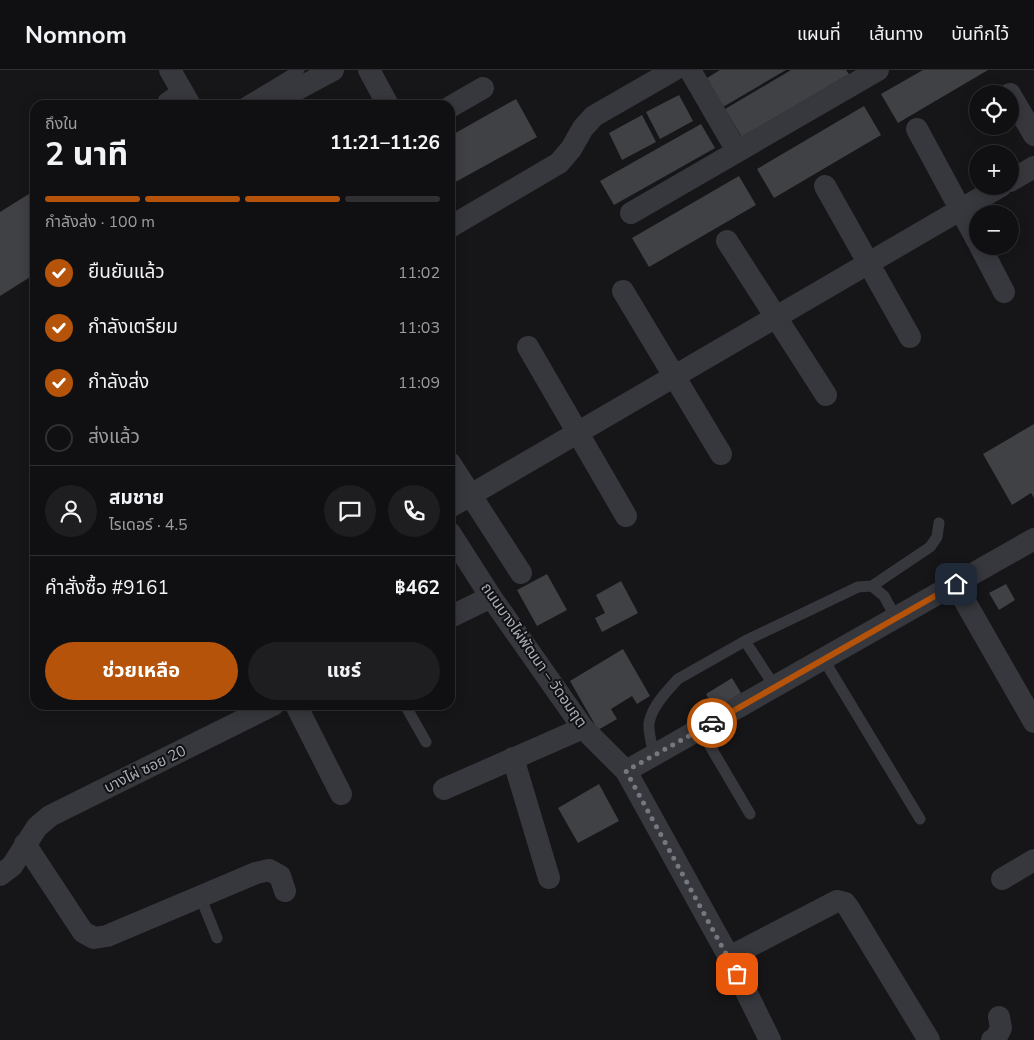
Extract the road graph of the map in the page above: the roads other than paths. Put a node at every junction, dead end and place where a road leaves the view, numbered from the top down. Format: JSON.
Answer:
{"nodes":[{"id":1,"x":299,"y":70,"type":"edge"},
{"id":2,"x":333,"y":70,"type":"edge"},
{"id":3,"x":369,"y":70,"type":"edge"},
{"id":4,"x":674,"y":70,"type":"edge"},
{"id":5,"x":690,"y":70,"type":"edge"},
{"id":6,"x":878,"y":70,"type":"edge"},
{"id":7,"x":180,"y":88,"type":"edge"},
{"id":8,"x":483,"y":88,"type":"dead end"},
{"id":9,"x":163,"y":100,"type":"edge"},
{"id":10,"x":250,"y":100,"type":"edge"},
{"id":11,"x":277,"y":100,"type":"edge"},
{"id":12,"x":385,"y":100,"type":"edge"},
{"id":13,"x":455,"y":104,"type":"edge"},
{"id":14,"x":1019,"y":109,"type":"edge"},
{"id":15,"x":916,"y":129,"type":"dead end"},
{"id":16,"x":1034,"y":135,"type":"edge"},
{"id":17,"x":737,"y":152,"type":"junction"},
{"id":18,"x":1034,"y":167,"type":"edge"},
{"id":19,"x":1019,"y":176,"type":"edge"},
{"id":20,"x":825,"y":186,"type":"dead end"},
{"id":21,"x":986,"y":195,"type":"edge"},
{"id":22,"x":960,"y":210,"type":"junction"},
{"id":23,"x":632,"y":213,"type":"dead end"},
{"id":24,"x":455,"y":224,"type":"edge"},
{"id":25,"x":969,"y":226,"type":"edge"},
{"id":26,"x":727,"y":241,"type":"dead end"},
{"id":27,"x":985,"y":255,"type":"edge"},
{"id":28,"x":869,"y":264,"type":"junction"},
{"id":29,"x":623,"y":290,"type":"dead end"},
{"id":30,"x":1004,"y":292,"type":"dead end"},
{"id":31,"x":776,"y":317,"type":"junction"},
{"id":32,"x":910,"y":337,"type":"dead end"},
{"id":33,"x":528,"y":347,"type":"dead end"},
{"id":34,"x":675,"y":376,"type":"junction"},
{"id":35,"x":826,"y":395,"type":"dead end"},
{"id":36,"x":578,"y":433,"type":"junction"},
{"id":37,"x":721,"y":454,"type":"dead end"},
{"id":38,"x":455,"y":471,"type":"edge"},
{"id":39,"x":471,"y":495,"type":"junction"},
{"id":40,"x":455,"y":504,"type":"edge"},
{"id":41,"x":626,"y":516,"type":"dead end"},
{"id":42,"x":939,"y":523,"type":"dead end"},
{"id":43,"x":1034,"y":539,"type":"edge"},
{"id":44,"x":455,"y":540,"type":"edge"},
{"id":45,"x":521,"y":573,"type":"dead end"},
{"id":46,"x":956,"y":584,"type":"junction"},
{"id":47,"x":872,"y":586,"type":"junction"},
{"id":48,"x":492,"y":596,"type":"junction"},
{"id":49,"x":455,"y":614,"type":"edge"},
{"id":50,"x":896,"y":618,"type":"junction"},
{"id":51,"x":745,"y":641,"type":"junction"},
{"id":52,"x":824,"y":660,"type":"junction"},
{"id":53,"x":775,"y":687,"type":"junction"},
{"id":54,"x":263,"y":710,"type":"edge"},
{"id":55,"x":299,"y":710,"type":"edge"},
{"id":56,"x":408,"y":710,"type":"edge"},
{"id":57,"x":1034,"y":722,"type":"edge"},
{"id":58,"x":583,"y":728,"type":"junction"},
{"id":59,"x":700,"y":729,"type":"junction"},
{"id":60,"x":426,"y":742,"type":"dead end"},
{"id":61,"x":654,"y":755,"type":"junction"},
{"id":62,"x":513,"y":758,"type":"junction"},
{"id":63,"x":626,"y":771,"type":"junction"},
{"id":64,"x":444,"y":789,"type":"dead end"},
{"id":65,"x":341,"y":794,"type":"dead end"},
{"id":66,"x":750,"y":814,"type":"dead end"},
{"id":67,"x":920,"y":819,"type":"dead end"},
{"id":68,"x":25,"y":844,"type":"junction"},
{"id":69,"x":1034,"y":860,"type":"edge"},
{"id":70,"x":0,"y":875,"type":"edge"},
{"id":71,"x":549,"y":878,"type":"dead end"},
{"id":72,"x":1002,"y":880,"type":"dead end"},
{"id":73,"x":285,"y":892,"type":"dead end"},
{"id":74,"x":200,"y":896,"type":"junction"},
{"id":75,"x":217,"y":938,"type":"dead end"},
{"id":76,"x":729,"y":957,"type":"junction"},
{"id":77,"x":999,"y":1017,"type":"dead end"},
{"id":78,"x":770,"y":1040,"type":"edge"},
{"id":79,"x":929,"y":1040,"type":"edge"},
{"id":80,"x":992,"y":1040,"type":"edge"}],
"edges":[{"from":1,"to":10,"type":"lane"},
{"from":2,"to":11,"type":"street"},
{"from":3,"to":12,"type":"street"},
{"from":4,"to":24,"type":"street"},
{"from":5,"to":17,"type":"street"},
{"from":6,"to":17,"type":"street"},
{"from":7,"to":9,"type":"lane"},
{"from":8,"to":13,"type":"street"},
{"from":14,"to":16,"type":"street"},
{"from":15,"to":22,"type":"street"},
{"from":17,"to":23,"type":"street"},
{"from":18,"to":19,"type":"street"},
{"from":20,"to":28,"type":"street"},
{"from":21,"to":22,"type":"street"},
{"from":22,"to":25,"type":"street"},
{"from":22,"to":28,"type":"street"},
{"from":26,"to":31,"type":"street"},
{"from":27,"to":30,"type":"street"},
{"from":28,"to":31,"type":"street"},
{"from":28,"to":32,"type":"street"},
{"from":29,"to":34,"type":"street"},
{"from":31,"to":34,"type":"street"},
{"from":31,"to":35,"type":"street"},
{"from":33,"to":36,"type":"street"},
{"from":34,"to":36,"type":"street"},
{"from":34,"to":37,"type":"street"},
{"from":36,"to":39,"type":"street"},
{"from":36,"to":41,"type":"street"},
{"from":38,"to":39,"type":"street"},
{"from":39,"to":40,"type":"street"},
{"from":39,"to":45,"type":"street"},
{"from":42,"to":47,"type":"lane"},
{"from":43,"to":46,"type":"street"},
{"from":44,"to":48,"type":"street","name":"ถนนบางไผ่พัฒนา – วัดอมฤต"},
{"from":46,"to":50,"type":"street"},
{"from":46,"to":57,"type":"street"},
{"from":47,"to":50,"type":"lane"},
{"from":47,"to":51,"type":"lane"},
{"from":48,"to":49,"type":"street"},
{"from":48,"to":58,"type":"street","name":"ถนนบางไผ่พัฒนา – วัดอมฤต"},
{"from":50,"to":52,"type":"street"},
{"from":51,"to":53,"type":"lane"},
{"from":51,"to":61,"type":"lane"},
{"from":52,"to":53,"type":"street"},
{"from":52,"to":67,"type":"lane"},
{"from":53,"to":59,"type":"street"},
{"from":54,"to":68,"type":"street","name":"บางไผ่ ซอย 20"},
{"from":55,"to":65,"type":"street"},
{"from":56,"to":60,"type":"lane"},
{"from":58,"to":62,"type":"street"},
{"from":58,"to":63,"type":"street","name":"ถนนบางไผ่พัฒนา – วัดอมฤต"},
{"from":59,"to":61,"type":"street"},
{"from":59,"to":66,"type":"lane"},
{"from":61,"to":63,"type":"street"},
{"from":62,"to":64,"type":"street"},
{"from":62,"to":71,"type":"street"},
{"from":63,"to":76,"type":"street","name":"ถนนบางไผ่พัฒนา – วัดอมฤต"},
{"from":68,"to":70,"type":"street","name":"บางไผ่ ซอย 20"},
{"from":68,"to":74,"type":"street"},
{"from":69,"to":72,"type":"street"},
{"from":73,"to":74,"type":"street"},
{"from":74,"to":75,"type":"lane"},
{"from":76,"to":78,"type":"street","name":"ถนนบางไผ่พัฒนา – วัดอมฤต"},
{"from":76,"to":79,"type":"street"},
{"from":77,"to":80,"type":"street"}]}
